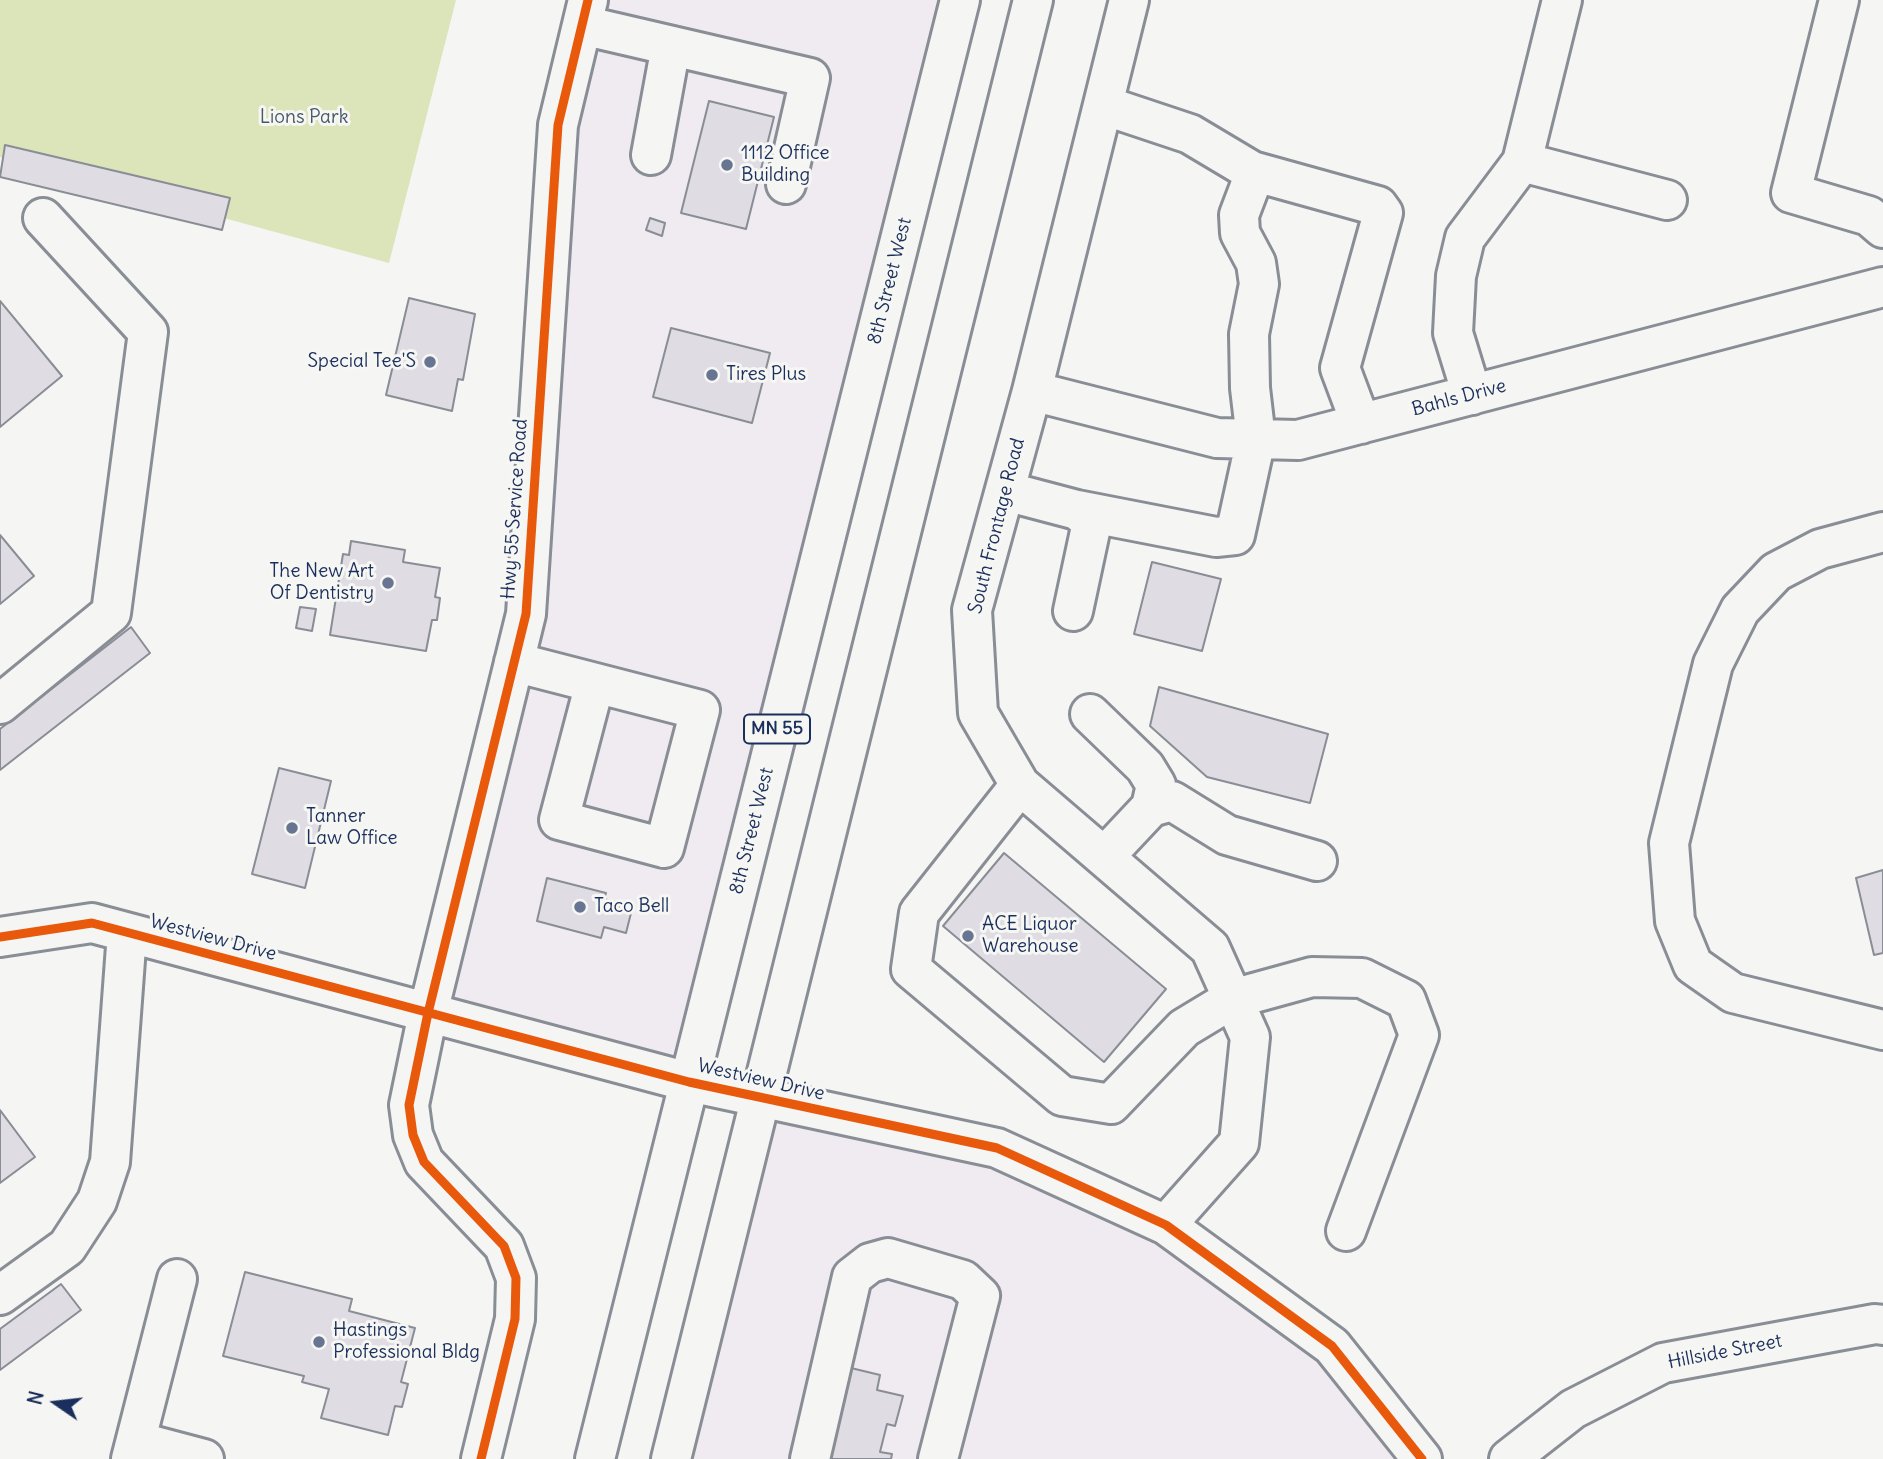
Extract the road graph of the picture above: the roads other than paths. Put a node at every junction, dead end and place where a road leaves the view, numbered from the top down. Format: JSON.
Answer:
{"nodes":[{"id":1,"x":960,"y":0,"type":"edge"},
{"id":2,"x":1033,"y":0,"type":"edge"},
{"id":3,"x":1129,"y":0,"type":"edge"},
{"id":4,"x":1562,"y":0,"type":"edge"},
{"id":5,"x":1839,"y":0,"type":"edge"},
{"id":6,"x":585,"y":13,"type":"edge"},
{"id":7,"x":671,"y":46,"type":"junction"},
{"id":8,"x":1103,"y":105,"type":"junction"},
{"id":9,"x":651,"y":155,"type":"dead end"},
{"id":10,"x":1522,"y":162,"type":"junction"},
{"id":11,"x":1252,"y":171,"type":"junction"},
{"id":12,"x":786,"y":184,"type":"dead end"},
{"id":13,"x":1667,"y":200,"type":"dead end"},
{"id":14,"x":43,"y":218,"type":"dead end"},
{"id":15,"x":1883,"y":228,"type":"edge"},
{"id":16,"x":1883,"y":287,"type":"edge"},
{"id":17,"x":1032,"y":391,"type":"junction"},
{"id":18,"x":1472,"y":395,"type":"junction"},
{"id":19,"x":1361,"y":424,"type":"junction"},
{"id":20,"x":1256,"y":439,"type":"junction"},
{"id":21,"x":1005,"y":491,"type":"junction"},
{"id":22,"x":1077,"y":510,"type":"junction"},
{"id":23,"x":1883,"y":533,"type":"edge"},
{"id":24,"x":1073,"y":611,"type":"dead end"},
{"id":25,"x":514,"y":662,"type":"junction"},
{"id":26,"x":595,"y":683,"type":"junction"},
{"id":27,"x":0,"y":704,"type":"edge"},
{"id":28,"x":1090,"y":713,"type":"dead end"},
{"id":29,"x":1020,"y":785,"type":"junction"},
{"id":30,"x":1150,"y":807,"type":"junction"},
{"id":31,"x":1104,"y":857,"type":"junction"},
{"id":32,"x":1317,"y":861,"type":"dead end"},
{"id":33,"x":127,"y":933,"type":"junction"},
{"id":34,"x":0,"y":937,"type":"edge"},
{"id":35,"x":1232,"y":999,"type":"junction"},
{"id":36,"x":428,"y":1013,"type":"junction"},
{"id":37,"x":1883,"y":1030,"type":"edge"},
{"id":38,"x":689,"y":1082,"type":"junction"},
{"id":39,"x":761,"y":1099,"type":"junction"},
{"id":40,"x":1166,"y":1225,"type":"junction"},
{"id":41,"x":1346,"y":1231,"type":"dead end"},
{"id":42,"x":177,"y":1279,"type":"dead end"},
{"id":43,"x":0,"y":1295,"type":"edge"},
{"id":44,"x":1883,"y":1325,"type":"edge"},
{"id":45,"x":134,"y":1450,"type":"edge"},
{"id":46,"x":204,"y":1459,"type":"edge"},
{"id":47,"x":481,"y":1459,"type":"edge"},
{"id":48,"x":595,"y":1459,"type":"edge"},
{"id":49,"x":671,"y":1459,"type":"edge"},
{"id":50,"x":810,"y":1459,"type":"edge"},
{"id":51,"x":938,"y":1459,"type":"edge"},
{"id":52,"x":1422,"y":1459,"type":"edge"},
{"id":53,"x":1509,"y":1459,"type":"edge"}],
"edges":[{"from":1,"to":38,"type":"main road","name":"8th Street West","number":"MN 55"},
{"from":2,"to":39,"type":"main road"},
{"from":3,"to":8,"type":"main road","name":"South Frontage Road"},
{"from":4,"to":10,"type":"main road"},
{"from":5,"to":15,"type":"main road"},
{"from":6,"to":7,"type":"main road"},
{"from":6,"to":25,"type":"main road","name":"Hwy 55 Service Road"},
{"from":7,"to":9,"type":"main road"},
{"from":7,"to":12,"type":"main road"},
{"from":8,"to":11,"type":"main road"},
{"from":8,"to":17,"type":"main road","name":"South Frontage Road"},
{"from":10,"to":13,"type":"main road"},
{"from":10,"to":18,"type":"main road"},
{"from":11,"to":19,"type":"main road"},
{"from":11,"to":20,"type":"main road"},
{"from":14,"to":27,"type":"main road"},
{"from":16,"to":18,"type":"main road","name":"Bahls Drive"},
{"from":17,"to":20,"type":"main road","name":"Bahls Drive"},
{"from":17,"to":21,"type":"main road","name":"South Frontage Road"},
{"from":18,"to":19,"type":"main road","name":"Bahls Drive"},
{"from":19,"to":20,"type":"main road","name":"Bahls Drive"},
{"from":20,"to":22,"type":"main road"},
{"from":21,"to":22,"type":"main road"},
{"from":21,"to":29,"type":"main road","name":"South Frontage Road"},
{"from":22,"to":24,"type":"main road"},
{"from":23,"to":37,"type":"main road"},
{"from":25,"to":26,"type":"main road"},
{"from":25,"to":36,"type":"main road","name":"Hwy 55 Service Road"},
{"from":26,"to":26,"type":"main road"},
{"from":28,"to":30,"type":"main road"},
{"from":29,"to":31,"type":"main road","name":"South Frontage Road"},
{"from":29,"to":35,"type":"main road"},
{"from":30,"to":31,"type":"main road"},
{"from":30,"to":32,"type":"main road"},
{"from":31,"to":35,"type":"main road","name":"South Frontage Road"},
{"from":33,"to":34,"type":"main road","name":"Westview Drive"},
{"from":33,"to":36,"type":"main road","name":"Westview Drive"},
{"from":33,"to":43,"type":"main road"},
{"from":35,"to":40,"type":"main road","name":"South Frontage Road"},
{"from":35,"to":41,"type":"main road"},
{"from":36,"to":38,"type":"main road","name":"Westview Drive"},
{"from":36,"to":47,"type":"main road","name":"Hwy 55 Service Road"},
{"from":38,"to":39,"type":"main road","name":"Westview Drive"},
{"from":38,"to":48,"type":"main road","name":"8th Street West","number":"MN 55"},
{"from":39,"to":40,"type":"main road","name":"Westview Drive"},
{"from":39,"to":49,"type":"main road"},
{"from":40,"to":52,"type":"main road","name":"Westview Drive"},
{"from":42,"to":45,"type":"main road"},
{"from":44,"to":53,"type":"main road","name":"Hillside Street"},
{"from":45,"to":46,"type":"main road"},
{"from":50,"to":51,"type":"main road"}]}
